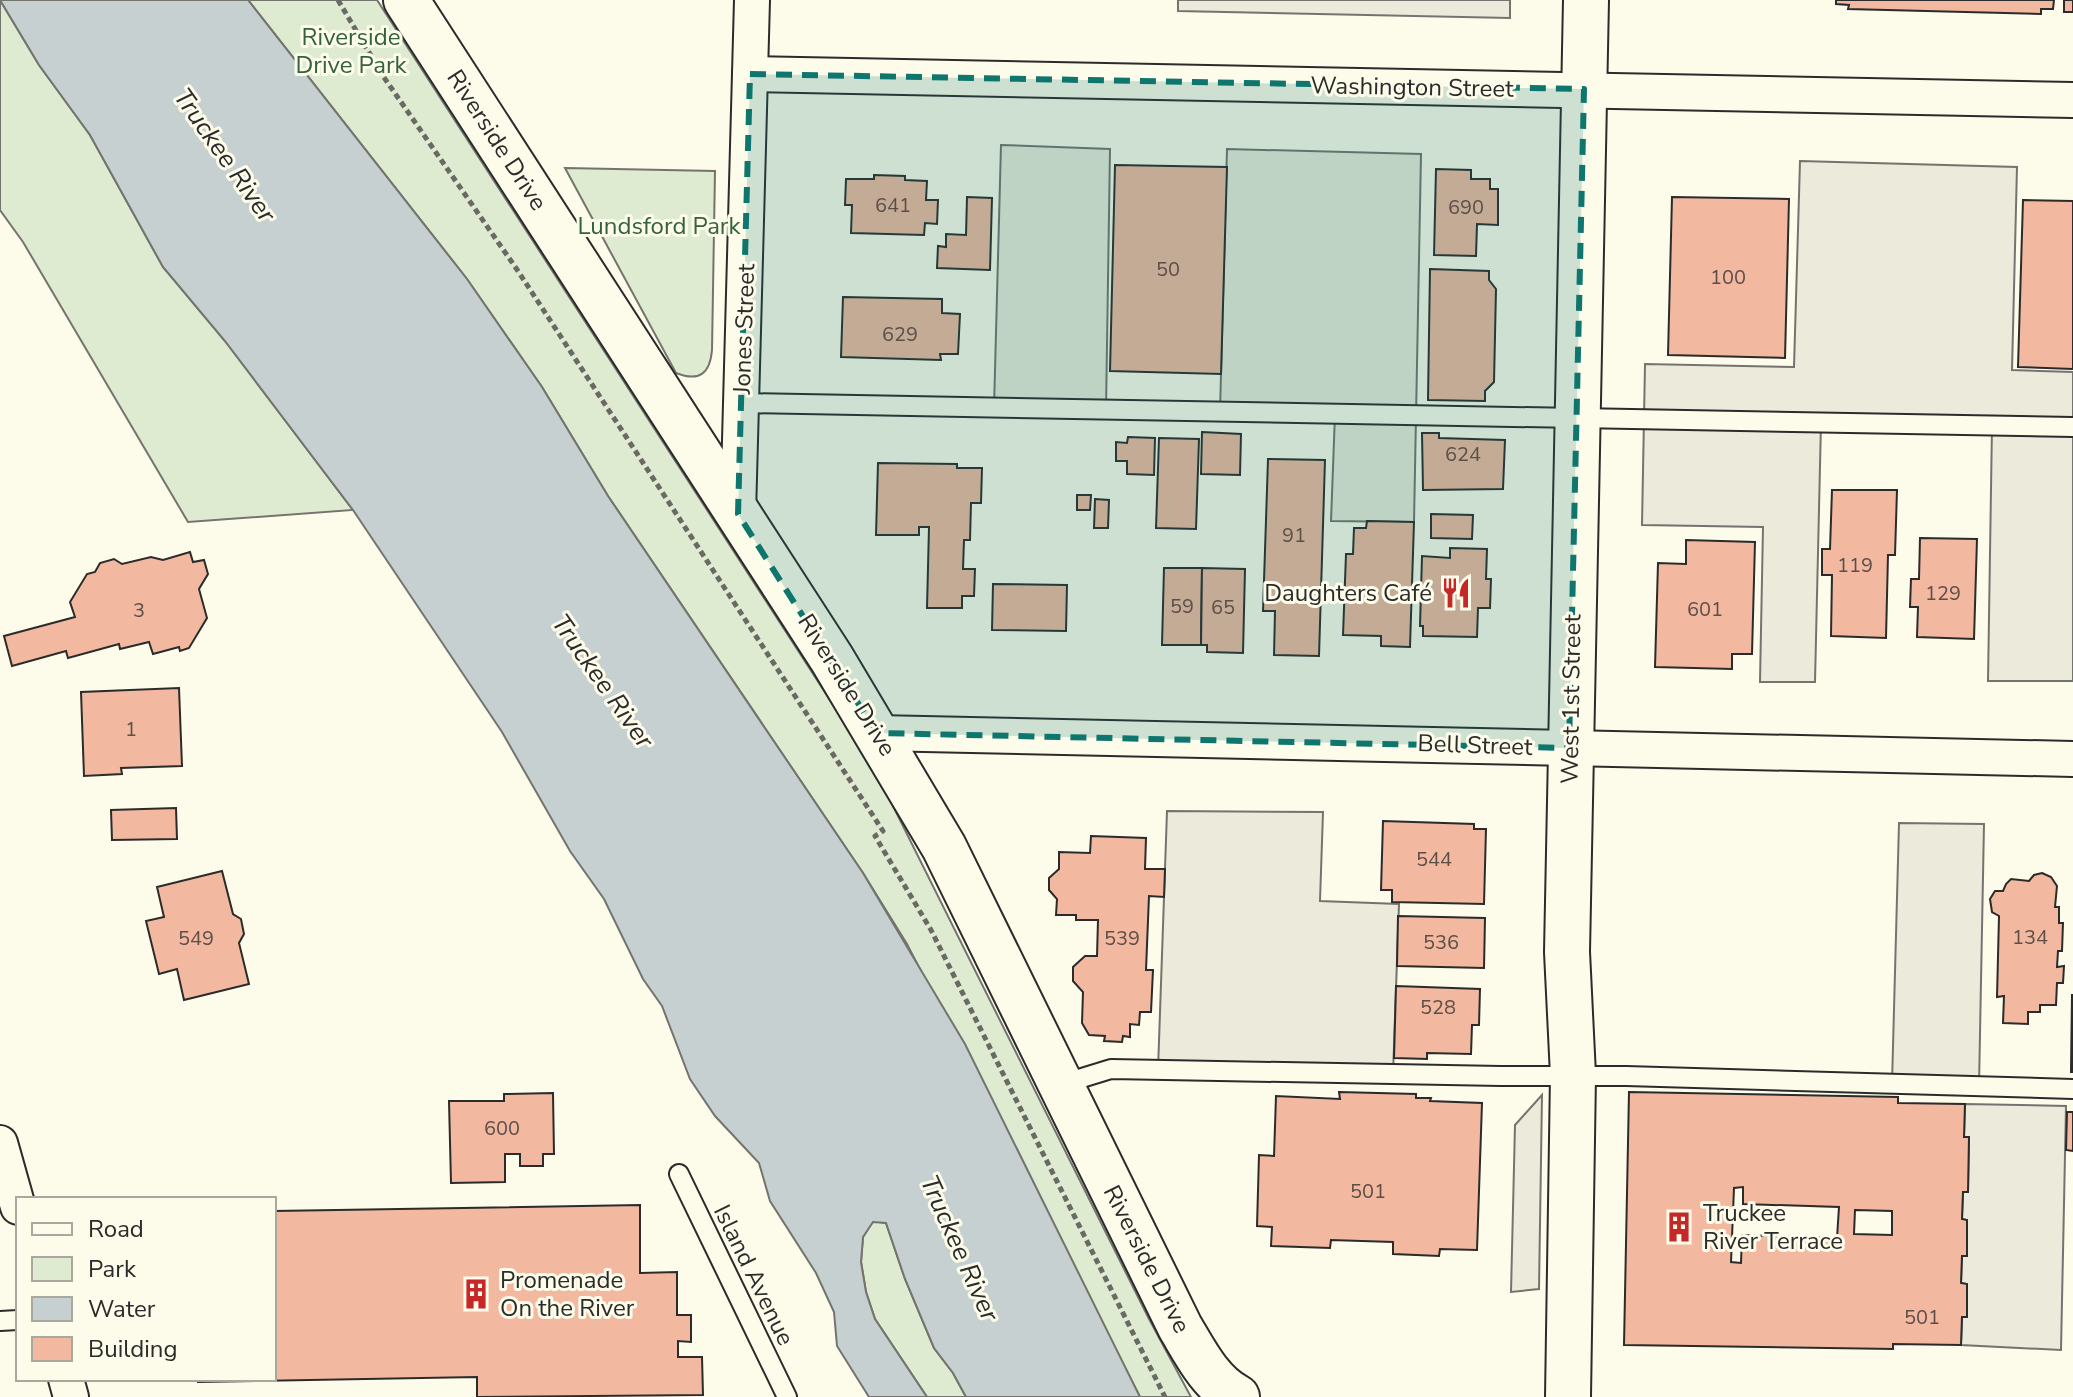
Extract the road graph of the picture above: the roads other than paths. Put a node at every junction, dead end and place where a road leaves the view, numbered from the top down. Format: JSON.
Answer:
{"nodes":[{"id":1,"x":406,"y":0,"type":"edge"},
{"id":2,"x":752,"y":0,"type":"edge"},
{"id":3,"x":1586,"y":0,"type":"edge"},
{"id":4,"x":750,"y":74,"type":"junction"},
{"id":5,"x":1584,"y":89,"type":"junction"},
{"id":6,"x":2073,"y":100,"type":"edge"},
{"id":7,"x":742,"y":403,"type":"junction"},
{"id":8,"x":1577,"y":418,"type":"junction"},
{"id":9,"x":2073,"y":427,"type":"edge"},
{"id":10,"x":738,"y":514,"type":"junction"},
{"id":11,"x":877,"y":733,"type":"junction"},
{"id":12,"x":1569,"y":748,"type":"junction"},
{"id":13,"x":2073,"y":759,"type":"edge"},
{"id":14,"x":1573,"y":1075,"type":"junction"},
{"id":15,"x":1059,"y":1085,"type":"junction"},
{"id":16,"x":2073,"y":1089,"type":"edge"},
{"id":17,"x":0,"y":1143,"type":"edge"},
{"id":18,"x":679,"y":1174,"type":"dead end"},
{"id":19,"x":16,"y":1200,"type":"edge"},
{"id":20,"x":787,"y":1397,"type":"edge"},
{"id":21,"x":1237,"y":1397,"type":"edge"},
{"id":22,"x":1568,"y":1397,"type":"edge"}],
"edges":[{"from":1,"to":10,"type":"street","name":"Riverside Drive"},
{"from":2,"to":4,"type":"street","name":"Jones Street"},
{"from":3,"to":5,"type":"street","name":"West 1st Street"},
{"from":4,"to":5,"type":"street","name":"Washington Street"},
{"from":4,"to":7,"type":"street","name":"Jones Street"},
{"from":5,"to":6,"type":"street","name":"Washington Street"},
{"from":5,"to":8,"type":"street","name":"West 1st Street"},
{"from":7,"to":8,"type":"lane"},
{"from":7,"to":10,"type":"street","name":"Jones Street"},
{"from":8,"to":9,"type":"lane"},
{"from":8,"to":12,"type":"street","name":"West 1st Street"},
{"from":10,"to":11,"type":"street","name":"Riverside Drive"},
{"from":11,"to":12,"type":"street","name":"Bell Street"},
{"from":11,"to":15,"type":"street","name":"Riverside Drive"},
{"from":12,"to":13,"type":"street","name":"Bell Street"},
{"from":12,"to":14,"type":"street","name":"West 1st Street"},
{"from":14,"to":15,"type":"lane"},
{"from":14,"to":16,"type":"lane"},
{"from":14,"to":22,"type":"street","name":"West 1st Street"},
{"from":15,"to":21,"type":"street","name":"Riverside Drive"},
{"from":17,"to":19,"type":"street"},
{"from":18,"to":20,"type":"lane","name":"Island Avenue"}]}
